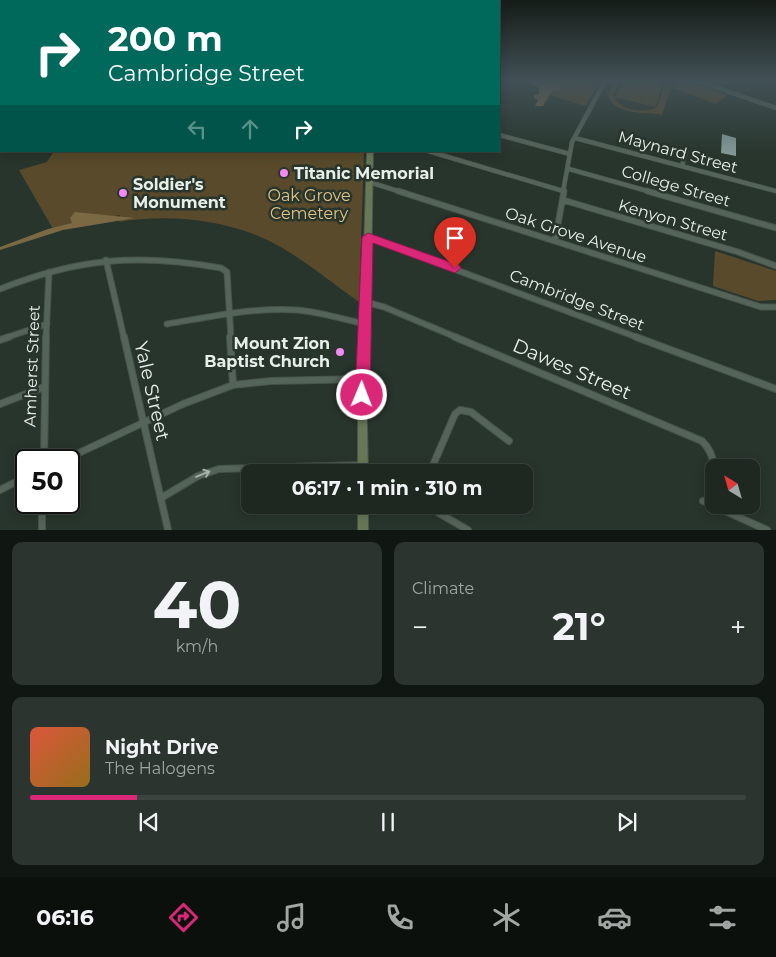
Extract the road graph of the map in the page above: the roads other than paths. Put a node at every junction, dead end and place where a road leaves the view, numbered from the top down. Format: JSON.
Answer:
{"nodes":[{"id":1,"x":592,"y":106,"type":"edge"},
{"id":2,"x":500,"y":136,"type":"edge"},
{"id":3,"x":574,"y":138,"type":"junction"},
{"id":4,"x":686,"y":151,"type":"dead end"},
{"id":5,"x":370,"y":152,"type":"edge"},
{"id":6,"x":431,"y":152,"type":"edge"},
{"id":7,"x":570,"y":154,"type":"junction"},
{"id":8,"x":682,"y":166,"type":"junction"},
{"id":9,"x":569,"y":169,"type":"junction"},
{"id":10,"x":369,"y":182,"type":"junction"},
{"id":11,"x":563,"y":191,"type":"junction"},
{"id":12,"x":776,"y":191,"type":"edge"},
{"id":13,"x":563,"y":200,"type":"junction"},
{"id":14,"x":776,"y":228,"type":"edge"},
{"id":15,"x":368,"y":237,"type":"junction"},
{"id":16,"x":555,"y":241,"type":"junction"},
{"id":17,"x":106,"y":260,"type":"junction"},
{"id":18,"x":776,"y":266,"type":"edge"},
{"id":19,"x":49,"y":272,"type":"junction"},
{"id":20,"x":0,"y":289,"type":"edge"},
{"id":21,"x":365,"y":302,"type":"junction"},
{"id":22,"x":776,"y":306,"type":"edge"},
{"id":23,"x":229,"y":314,"type":"junction"},
{"id":24,"x":46,"y":324,"type":"junction"},
{"id":25,"x":167,"y":324,"type":"dead end"},
{"id":26,"x":365,"y":324,"type":"junction"},
{"id":27,"x":0,"y":340,"type":"edge"},
{"id":28,"x":362,"y":379,"type":"junction"},
{"id":29,"x":233,"y":385,"type":"junction"},
{"id":30,"x":44,"y":387,"type":"junction"},
{"id":31,"x":776,"y":389,"type":"edge"},
{"id":32,"x":0,"y":404,"type":"edge"},
{"id":33,"x":144,"y":423,"type":"junction"},
{"id":34,"x":509,"y":441,"type":"dead end"},
{"id":35,"x":44,"y":449,"type":"edge"},
{"id":36,"x":80,"y":453,"type":"edge"},
{"id":37,"x":714,"y":459,"type":"edge"},
{"id":38,"x":363,"y":464,"type":"edge"},
{"id":39,"x":433,"y":464,"type":"edge"},
{"id":40,"x":241,"y":468,"type":"edge"},
{"id":41,"x":15,"y":483,"type":"edge"},
{"id":42,"x":0,"y":490,"type":"edge"},
{"id":43,"x":160,"y":498,"type":"junction"},
{"id":44,"x":702,"y":501,"type":"dead end"},
{"id":45,"x":705,"y":502,"type":"edge"},
{"id":46,"x":42,"y":514,"type":"edge"},
{"id":47,"x":363,"y":514,"type":"edge"},
{"id":48,"x":440,"y":514,"type":"edge"},
{"id":49,"x":731,"y":514,"type":"edge"},
{"id":50,"x":42,"y":530,"type":"edge"},
{"id":51,"x":168,"y":530,"type":"edge"},
{"id":52,"x":363,"y":530,"type":"edge"},
{"id":53,"x":468,"y":530,"type":"edge"},
{"id":54,"x":767,"y":530,"type":"edge"}],
"edges":[{"from":1,"to":3,"type":"street"},
{"from":2,"to":7,"type":"street"},
{"from":3,"to":7,"type":"street"},
{"from":3,"to":8,"type":"street","name":"Maynard Street"},
{"from":4,"to":8,"type":"street"},
{"from":5,"to":10,"type":"main road"},
{"from":6,"to":11,"type":"street"},
{"from":7,"to":9,"type":"street"},
{"from":8,"to":12,"type":"street","name":"Maynard Street"},
{"from":9,"to":11,"type":"street"},
{"from":9,"to":14,"type":"street","name":"College Street"},
{"from":10,"to":15,"type":"main road"},
{"from":10,"to":16,"type":"street","name":"Oak Grove Avenue"},
{"from":11,"to":13,"type":"street"},
{"from":13,"to":16,"type":"street"},
{"from":13,"to":18,"type":"street","name":"Kenyon Street"},
{"from":15,"to":21,"type":"main road"},
{"from":15,"to":31,"type":"street","name":"Cambridge Street"},
{"from":16,"to":22,"type":"street","name":"Oak Grove Avenue"},
{"from":17,"to":19,"type":"street"},
{"from":17,"to":23,"type":"street"},
{"from":17,"to":33,"type":"street","name":"Yale Street"},
{"from":19,"to":20,"type":"street"},
{"from":19,"to":24,"type":"street","name":"Amherst Street"},
{"from":21,"to":26,"type":"main road"},
{"from":21,"to":37,"type":"street","name":"Dawes Street"},
{"from":23,"to":25,"type":"street"},
{"from":23,"to":26,"type":"street"},
{"from":23,"to":29,"type":"street"},
{"from":24,"to":27,"type":"street"},
{"from":24,"to":30,"type":"street","name":"Amherst Street"},
{"from":26,"to":28,"type":"main road"},
{"from":28,"to":29,"type":"street"},
{"from":28,"to":38,"type":"main road"},
{"from":29,"to":33,"type":"street"},
{"from":30,"to":32,"type":"street"},
{"from":30,"to":35,"type":"street","name":"Amherst Street"},
{"from":33,"to":36,"type":"street"},
{"from":33,"to":43,"type":"street","name":"Yale Street"},
{"from":34,"to":39,"type":"street"},
{"from":43,"to":40,"type":"street","one_way":true},
{"from":41,"to":42,"type":"street"},
{"from":43,"to":51,"type":"street","name":"Yale Street"},
{"from":44,"to":45,"type":"street"},
{"from":46,"to":50,"type":"street"},
{"from":47,"to":52,"type":"main road"},
{"from":48,"to":53,"type":"street"},
{"from":49,"to":54,"type":"street"}]}
